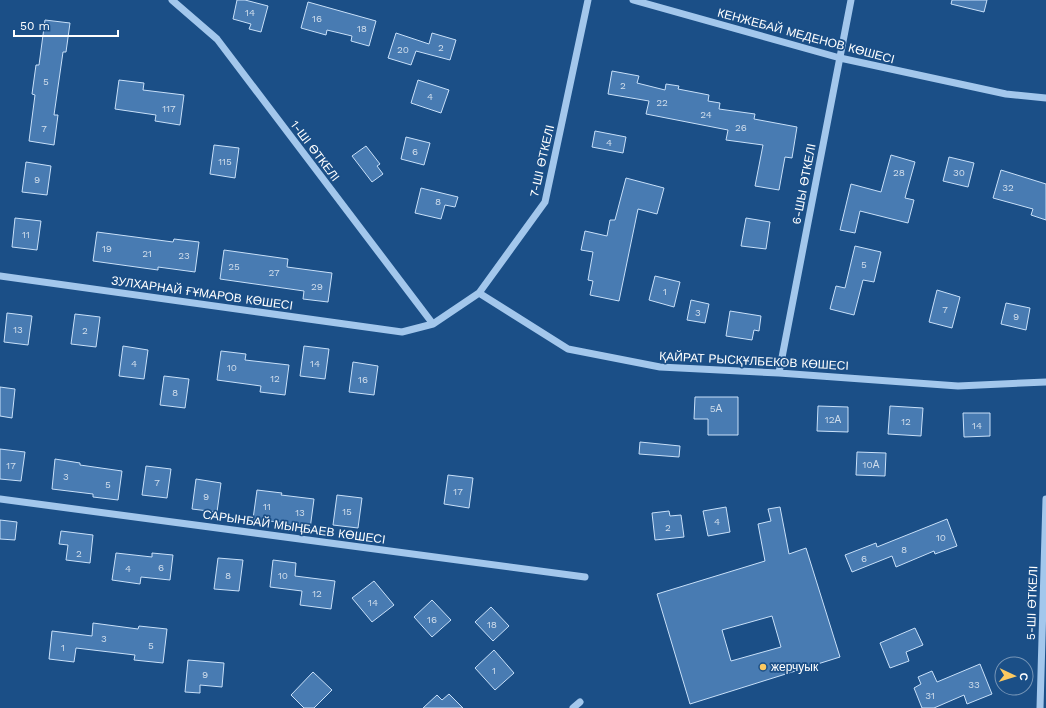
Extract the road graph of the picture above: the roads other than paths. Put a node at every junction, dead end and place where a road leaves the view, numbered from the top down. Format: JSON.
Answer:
{"nodes":[{"id":1,"x":172,"y":0,"type":"edge"},
{"id":2,"x":588,"y":0,"type":"edge"},
{"id":3,"x":633,"y":0,"type":"edge"},
{"id":4,"x":851,"y":0,"type":"edge"},
{"id":5,"x":840,"y":58,"type":"junction"},
{"id":6,"x":1046,"y":98,"type":"edge"},
{"id":7,"x":0,"y":276,"type":"edge"},
{"id":8,"x":479,"y":293,"type":"junction"},
{"id":9,"x":433,"y":324,"type":"junction"},
{"id":10,"x":402,"y":332,"type":"joint"},
{"id":11,"x":779,"y":373,"type":"junction"},
{"id":12,"x":1046,"y":382,"type":"edge"},
{"id":13,"x":0,"y":499,"type":"edge"},
{"id":14,"x":1046,"y":499,"type":"edge"},
{"id":15,"x":585,"y":577,"type":"dead end"},
{"id":16,"x":580,"y":702,"type":"dead end"},
{"id":17,"x":573,"y":708,"type":"edge"},
{"id":18,"x":1040,"y":708,"type":"edge"}],
"edges":[{"from":1,"to":9,"type":"street","name":"1-ШІ ӨТКЕЛІ"},
{"from":2,"to":8,"type":"street","name":"7-ШІ ӨТКЕЛІ"},
{"from":3,"to":5,"type":"street","name":"КЕНЖЕБАЙ МЕДЕНОВ КӨШЕСІ"},
{"from":4,"to":5,"type":"street","name":"6-ШЫ ӨТКЕЛІ"},
{"from":5,"to":6,"type":"street","name":"КЕНЖЕБАЙ МЕДЕНОВ КӨШЕСІ"},
{"from":5,"to":11,"type":"street","name":"6-ШЫ ӨТКЕЛІ"},
{"from":7,"to":10,"type":"street","name":"ЗУЛХАРНАЙ ҒҰМАРОВ КӨШЕСІ"},
{"from":8,"to":9,"type":"street","name":"7-ШІ ӨТКЕЛІ"},
{"from":8,"to":11,"type":"street","name":"ҚАЙРАТ РЫСҚҰЛБЕКОВ КӨШЕСІ"},
{"from":9,"to":10,"type":"street","name":"7-ШІ ӨТКЕЛІ"},
{"from":11,"to":12,"type":"street","name":"ҚАЙРАТ РЫСҚҰЛБЕКОВ КӨШЕСІ"},
{"from":13,"to":15,"type":"street","name":"САРЫНБАЙ МЫҢБАЕВ КӨШЕСІ"},
{"from":14,"to":18,"type":"street","name":"5-ШІ ӨТКЕЛІ"},
{"from":16,"to":17,"type":"street"}]}
